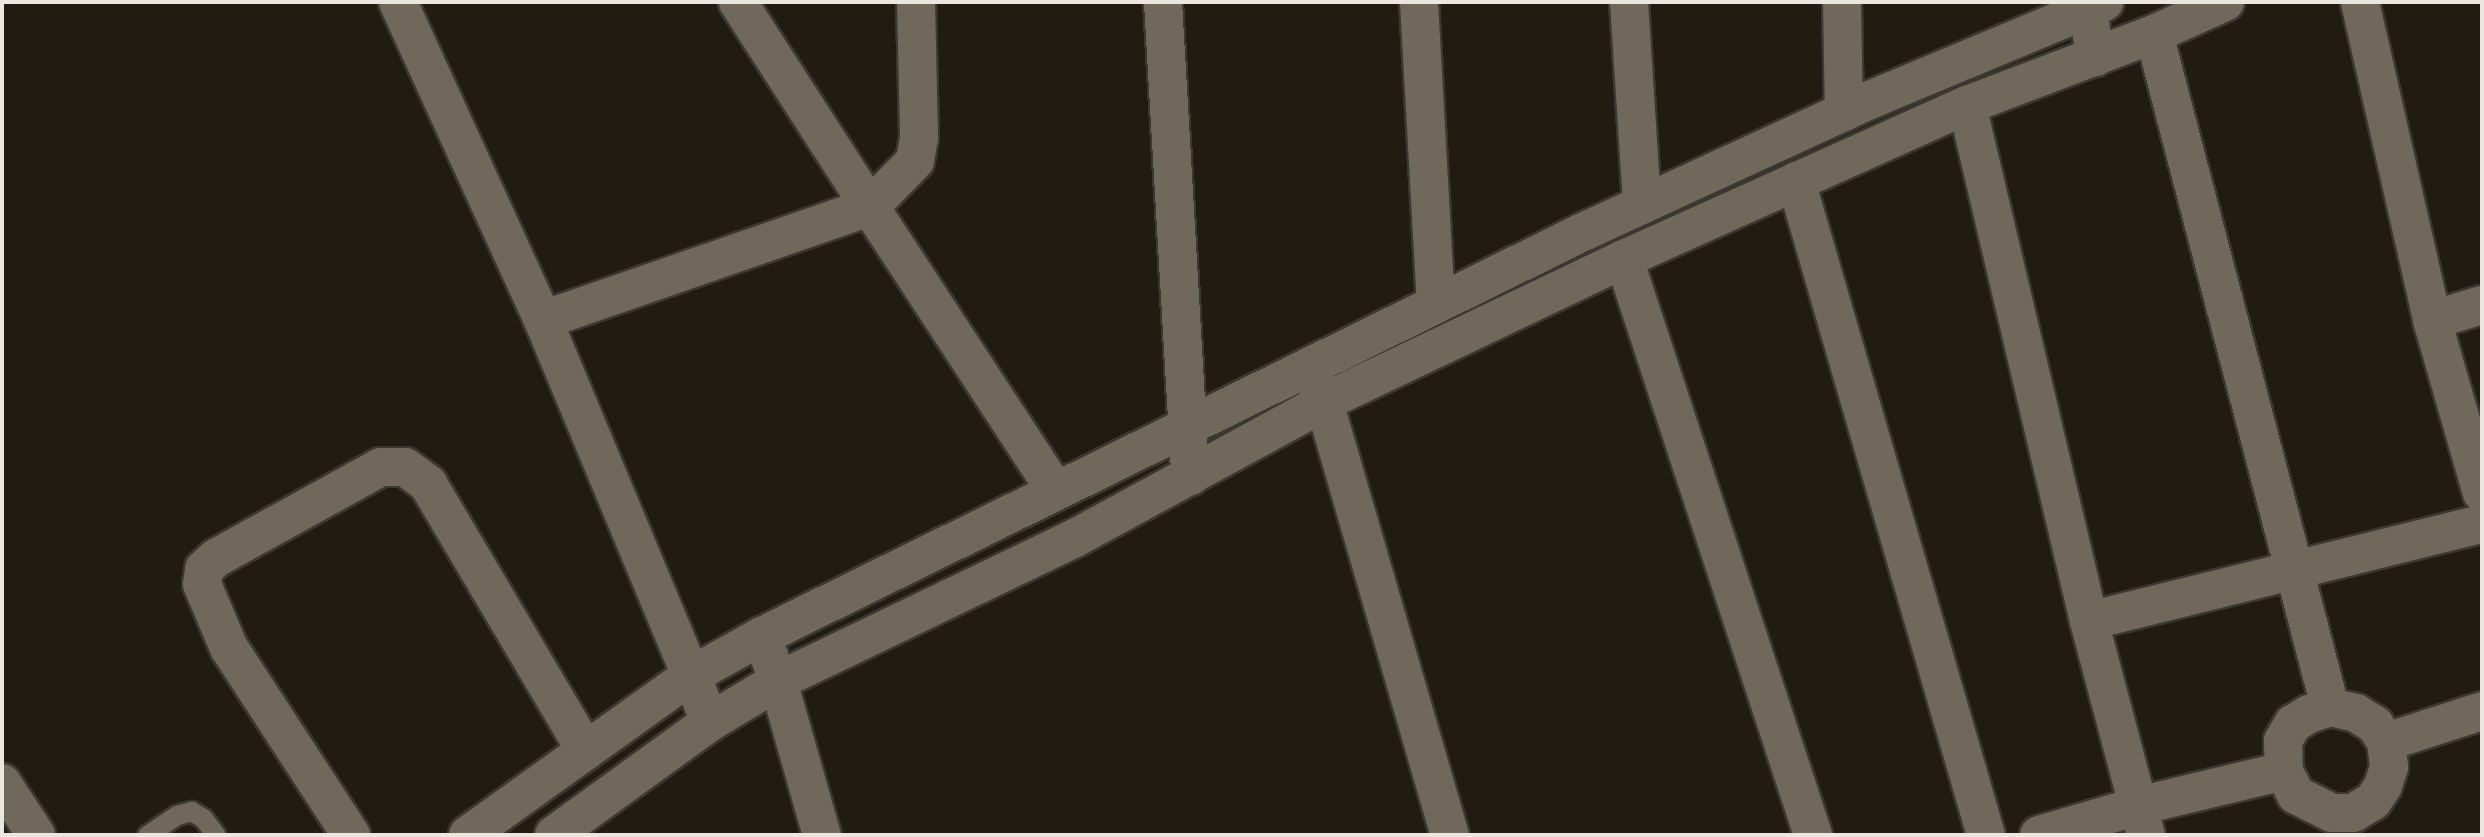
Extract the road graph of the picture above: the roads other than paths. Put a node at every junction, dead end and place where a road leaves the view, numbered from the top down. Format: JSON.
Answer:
{"nodes":[{"id":1,"x":398,"y":2,"type":"edge"},
{"id":2,"x":738,"y":2,"type":"edge"},
{"id":3,"x":916,"y":2,"type":"edge"},
{"id":4,"x":1163,"y":2,"type":"edge"},
{"id":5,"x":1419,"y":2,"type":"edge"},
{"id":6,"x":1629,"y":2,"type":"edge"},
{"id":7,"x":1842,"y":2,"type":"edge"},
{"id":8,"x":2225,"y":2,"type":"edge"},
{"id":9,"x":2360,"y":2,"type":"edge"},
{"id":10,"x":2093,"y":4,"type":"edge"},
{"id":11,"x":2154,"y":34,"type":"junction"},
{"id":12,"x":2095,"y":57,"type":"junction"},
{"id":13,"x":1967,"y":105,"type":"junction"},
{"id":14,"x":1844,"y":112,"type":"junction"},
{"id":15,"x":1796,"y":181,"type":"junction"},
{"id":16,"x":1642,"y":205,"type":"junction"},
{"id":17,"x":870,"y":207,"type":"junction"},
{"id":18,"x":1624,"y":259,"type":"junction"},
{"id":19,"x":1436,"y":304,"type":"junction"},
{"id":20,"x":2482,"y":305,"type":"edge"},
{"id":21,"x":543,"y":320,"type":"junction"},
{"id":22,"x":2432,"y":320,"type":"junction"},
{"id":23,"x":1310,"y":366,"type":"junction"},
{"id":24,"x":1324,"y":402,"type":"junction"},
{"id":25,"x":1186,"y":426,"type":"junction"},
{"id":26,"x":1190,"y":475,"type":"junction"},
{"id":27,"x":1056,"y":491,"type":"junction"},
{"id":28,"x":2482,"y":494,"type":"edge"},
{"id":29,"x":2482,"y":524,"type":"edge"},
{"id":30,"x":2295,"y":569,"type":"junction"},
{"id":31,"x":2089,"y":621,"type":"junction"},
{"id":32,"x":762,"y":636,"type":"junction"},
{"id":33,"x":690,"y":676,"type":"junction"},
{"id":34,"x":778,"y":681,"type":"junction"},
{"id":35,"x":2330,"y":707,"type":"junction"},
{"id":36,"x":2482,"y":712,"type":"edge"},
{"id":37,"x":710,"y":722,"type":"junction"},
{"id":38,"x":2386,"y":742,"type":"junction"},
{"id":39,"x":586,"y":751,"type":"junction"},
{"id":40,"x":2284,"y":771,"type":"junction"},
{"id":41,"x":2,"y":783,"type":"edge"},
{"id":42,"x":2142,"y":820,"type":"edge"},
{"id":43,"x":2356,"y":824,"type":"edge"},
{"id":44,"x":36,"y":835,"type":"edge"},
{"id":45,"x":147,"y":835,"type":"edge"},
{"id":46,"x":216,"y":835,"type":"edge"},
{"id":47,"x":351,"y":835,"type":"edge"},
{"id":48,"x":468,"y":835,"type":"edge"},
{"id":49,"x":554,"y":835,"type":"edge"},
{"id":50,"x":822,"y":835,"type":"edge"},
{"id":51,"x":1450,"y":835,"type":"edge"},
{"id":52,"x":1813,"y":835,"type":"edge"},
{"id":53,"x":1986,"y":835,"type":"edge"},
{"id":54,"x":2039,"y":835,"type":"edge"}],
"edges":[{"from":1,"to":21,"type":"street"},
{"from":2,"to":17,"type":"street"},
{"from":3,"to":17,"type":"street"},
{"from":4,"to":25,"type":"street"},
{"from":5,"to":19,"type":"street"},
{"from":6,"to":16,"type":"street"},
{"from":7,"to":14,"type":"street"},
{"from":8,"to":11,"type":"street"},
{"from":9,"to":22,"type":"street"},
{"from":10,"to":12,"type":"street"},
{"from":10,"to":14,"type":"street"},
{"from":11,"to":12,"type":"street"},
{"from":11,"to":30,"type":"street"},
{"from":12,"to":13,"type":"street"},
{"from":13,"to":15,"type":"street"},
{"from":13,"to":31,"type":"street"},
{"from":14,"to":16,"type":"street"},
{"from":15,"to":18,"type":"street"},
{"from":15,"to":53,"type":"street"},
{"from":16,"to":19,"type":"street"},
{"from":17,"to":21,"type":"street"},
{"from":17,"to":27,"type":"street"},
{"from":18,"to":24,"type":"street"},
{"from":18,"to":52,"type":"street"},
{"from":19,"to":23,"type":"street"},
{"from":20,"to":22,"type":"street"},
{"from":21,"to":33,"type":"street"},
{"from":22,"to":28,"type":"street"},
{"from":23,"to":24,"type":"street"},
{"from":23,"to":25,"type":"street"},
{"from":24,"to":26,"type":"street"},
{"from":24,"to":51,"type":"street"},
{"from":25,"to":26,"type":"street"},
{"from":25,"to":27,"type":"street"},
{"from":26,"to":34,"type":"street"},
{"from":27,"to":32,"type":"street"},
{"from":29,"to":30,"type":"street"},
{"from":30,"to":31,"type":"street"},
{"from":30,"to":35,"type":"street"},
{"from":31,"to":42,"type":"street"},
{"from":32,"to":33,"type":"street"},
{"from":32,"to":34,"type":"street"},
{"from":33,"to":37,"type":"street"},
{"from":33,"to":39,"type":"street"},
{"from":34,"to":37,"type":"street"},
{"from":34,"to":50,"type":"street"},
{"from":35,"to":38,"type":"street"},
{"from":35,"to":40,"type":"street"},
{"from":36,"to":38,"type":"street"},
{"from":37,"to":49,"type":"street"},
{"from":38,"to":43,"type":"street"},
{"from":39,"to":47,"type":"street"},
{"from":39,"to":48,"type":"street"},
{"from":40,"to":42,"type":"street"},
{"from":40,"to":43,"type":"street"},
{"from":41,"to":44,"type":"street"},
{"from":42,"to":54,"type":"street"},
{"from":45,"to":46,"type":"lane"}]}
